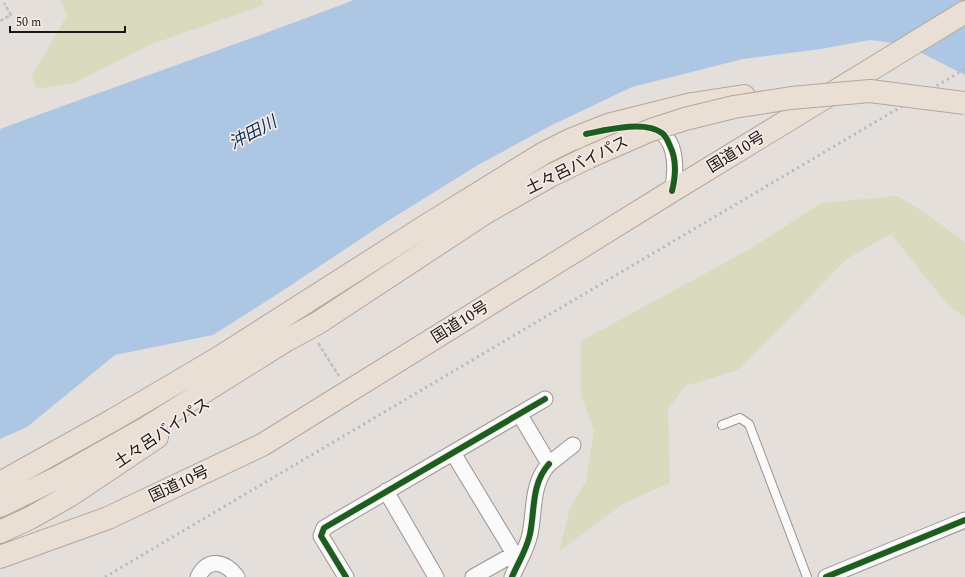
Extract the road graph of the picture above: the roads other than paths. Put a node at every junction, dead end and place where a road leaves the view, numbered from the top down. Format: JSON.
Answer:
{"nodes":[{"id":1,"x":965,"y":12,"type":"edge"},
{"id":2,"x":901,"y":51,"type":"junction"},
{"id":3,"x":965,"y":103,"type":"edge"},
{"id":4,"x":586,"y":134,"type":"junction"},
{"id":5,"x":672,"y":191,"type":"junction"},
{"id":6,"x":317,"y":332,"type":"junction"},
{"id":7,"x":545,"y":399,"type":"dead end"},
{"id":8,"x":520,"y":415,"type":"junction"},
{"id":9,"x":722,"y":425,"type":"dead end"},
{"id":10,"x":573,"y":444,"type":"dead end"},
{"id":11,"x":453,"y":453,"type":"junction"},
{"id":12,"x":549,"y":464,"type":"junction"},
{"id":13,"x":0,"y":483,"type":"edge"},
{"id":14,"x":386,"y":491,"type":"junction"},
{"id":15,"x":0,"y":506,"type":"edge"},
{"id":16,"x":965,"y":520,"type":"edge"},
{"id":17,"x":0,"y":532,"type":"edge"},
{"id":18,"x":0,"y":557,"type":"edge"},
{"id":19,"x":517,"y":558,"type":"junction"},
{"id":20,"x":198,"y":577,"type":"edge"},
{"id":21,"x":237,"y":577,"type":"edge"},
{"id":22,"x":346,"y":577,"type":"edge"},
{"id":23,"x":436,"y":577,"type":"edge"},
{"id":24,"x":473,"y":577,"type":"edge"},
{"id":25,"x":512,"y":577,"type":"edge"},
{"id":26,"x":807,"y":577,"type":"edge"},
{"id":27,"x":826,"y":577,"type":"edge"}],
"edges":[{"from":1,"to":2,"type":"highway","name":"国道10号"},
{"from":2,"to":4,"type":"highway","name":"国道10号"},
{"from":2,"to":5,"type":"highway","name":"国道10号"},
{"from":3,"to":6,"type":"highway","name":"土々呂バイパス","bridge":true},
{"from":4,"to":5,"type":"street"},
{"from":4,"to":13,"type":"highway","name":"国道10号"},
{"from":5,"to":18,"type":"highway","name":"国道10号"},
{"from":6,"to":15,"type":"highway","name":"土々呂バイパス"},
{"from":6,"to":17,"type":"highway","name":"土々呂バイパス"},
{"from":7,"to":8,"type":"street"},
{"from":8,"to":11,"type":"street"},
{"from":8,"to":12,"type":"street"},
{"from":9,"to":26,"type":"lane"},
{"from":10,"to":12,"type":"street"},
{"from":11,"to":14,"type":"street"},
{"from":11,"to":19,"type":"street"},
{"from":12,"to":19,"type":"street"},
{"from":14,"to":22,"type":"street"},
{"from":14,"to":23,"type":"street"},
{"from":16,"to":27,"type":"street"},
{"from":19,"to":24,"type":"street"},
{"from":19,"to":25,"type":"street"},
{"from":20,"to":21,"type":"street"}]}
